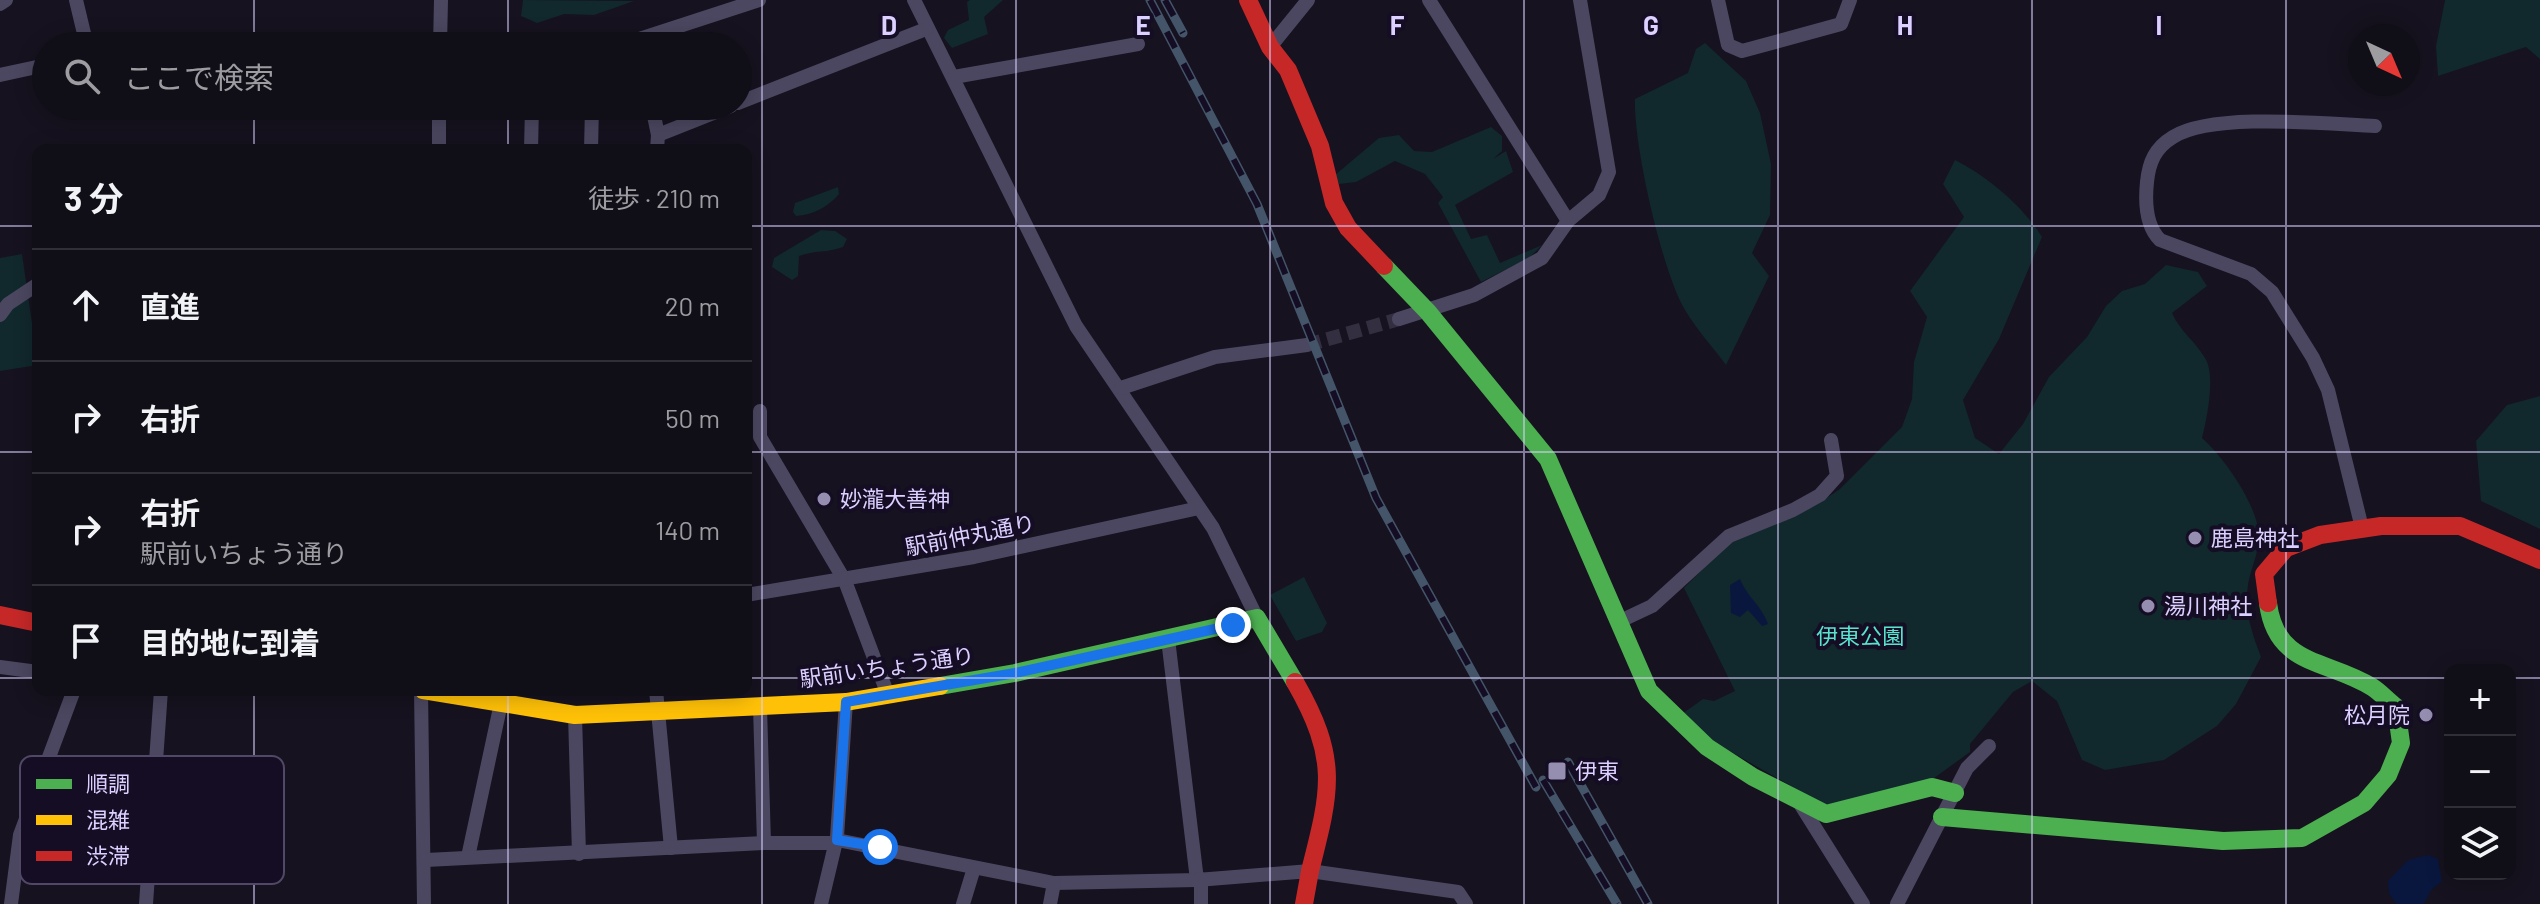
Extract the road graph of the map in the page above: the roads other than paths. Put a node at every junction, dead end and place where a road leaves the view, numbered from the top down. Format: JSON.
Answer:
{"nodes":[{"id":1,"x":6,"y":0,"type":"edge"},
{"id":2,"x":76,"y":0,"type":"edge"},
{"id":3,"x":441,"y":0,"type":"edge"},
{"id":4,"x":759,"y":0,"type":"edge"},
{"id":5,"x":932,"y":0,"type":"edge"},
{"id":6,"x":1248,"y":0,"type":"edge"},
{"id":7,"x":1308,"y":0,"type":"edge"},
{"id":8,"x":1429,"y":0,"type":"edge"},
{"id":9,"x":1580,"y":0,"type":"edge"},
{"id":10,"x":1718,"y":0,"type":"edge"},
{"id":11,"x":1850,"y":0,"type":"edge"},
{"id":12,"x":916,"y":3,"type":"edge"},
{"id":13,"x":0,"y":4,"type":"edge"},
{"id":14,"x":926,"y":29,"type":"junction"},
{"id":15,"x":84,"y":32,"type":"edge"},
{"id":16,"x":440,"y":32,"type":"edge"},
{"id":17,"x":672,"y":32,"type":"edge"},
{"id":18,"x":1138,"y":44,"type":"dead end"},
{"id":19,"x":1270,"y":47,"type":"junction"},
{"id":20,"x":32,"y":68,"type":"edge"},
{"id":21,"x":0,"y":75,"type":"edge"},
{"id":22,"x":954,"y":77,"type":"junction"},
{"id":23,"x":752,"y":97,"type":"edge"},
{"id":24,"x":439,"y":120,"type":"edge"},
{"id":25,"x":532,"y":120,"type":"edge"},
{"id":26,"x":592,"y":120,"type":"edge"},
{"id":27,"x":654,"y":120,"type":"edge"},
{"id":28,"x":703,"y":120,"type":"edge"},
{"id":29,"x":2375,"y":126,"type":"dead end"},
{"id":30,"x":658,"y":142,"type":"edge"},
{"id":31,"x":439,"y":144,"type":"edge"},
{"id":32,"x":531,"y":144,"type":"edge"},
{"id":33,"x":591,"y":144,"type":"edge"},
{"id":34,"x":1568,"y":221,"type":"junction"},
{"id":35,"x":32,"y":288,"type":"edge"},
{"id":36,"x":1428,"y":312,"type":"junction"},
{"id":37,"x":0,"y":315,"type":"edge"},
{"id":38,"x":1399,"y":319,"type":"tunnel mouth"},
{"id":39,"x":1307,"y":345,"type":"tunnel mouth"},
{"id":40,"x":1121,"y":388,"type":"junction"},
{"id":41,"x":760,"y":411,"type":"dead end"},
{"id":42,"x":1831,"y":440,"type":"dead end"},
{"id":43,"x":1199,"y":508,"type":"junction"},
{"id":44,"x":2362,"y":528,"type":"junction"},
{"id":45,"x":2540,"y":560,"type":"edge"},
{"id":46,"x":845,"y":581,"type":"junction"},
{"id":47,"x":752,"y":594,"type":"edge"},
{"id":48,"x":0,"y":615,"type":"edge"},
{"id":49,"x":1257,"y":618,"type":"junction"},
{"id":50,"x":32,"y":622,"type":"edge"},
{"id":51,"x":1618,"y":622,"type":"junction"},
{"id":52,"x":1168,"y":639,"type":"junction"},
{"id":53,"x":0,"y":667,"type":"edge"},
{"id":54,"x":32,"y":671,"type":"edge"},
{"id":55,"x":888,"y":695,"type":"junction"},
{"id":56,"x":72,"y":696,"type":"edge"},
{"id":57,"x":161,"y":696,"type":"edge"},
{"id":58,"x":422,"y":696,"type":"edge"},
{"id":59,"x":458,"y":696,"type":"edge"},
{"id":60,"x":656,"y":696,"type":"edge"},
{"id":61,"x":846,"y":702,"type":"junction"},
{"id":62,"x":501,"y":703,"type":"junction"},
{"id":63,"x":760,"y":707,"type":"junction"},
{"id":64,"x":657,"y":712,"type":"junction"},
{"id":65,"x":575,"y":715,"type":"junction"},
{"id":66,"x":1989,"y":746,"type":"dead end"},
{"id":67,"x":49,"y":756,"type":"edge"},
{"id":68,"x":156,"y":756,"type":"edge"},
{"id":69,"x":1955,"y":793,"type":"junction"},
{"id":70,"x":1798,"y":801,"type":"junction"},
{"id":71,"x":1942,"y":817,"type":"junction"},
{"id":72,"x":20,"y":835,"type":"edge"},
{"id":73,"x":836,"y":842,"type":"junction"},
{"id":74,"x":764,"y":843,"type":"junction"},
{"id":75,"x":671,"y":848,"type":"junction"},
{"id":76,"x":579,"y":854,"type":"junction"},
{"id":77,"x":468,"y":857,"type":"junction"},
{"id":78,"x":426,"y":860,"type":"junction"},
{"id":79,"x":974,"y":868,"type":"junction"},
{"id":80,"x":1310,"y":871,"type":"junction"},
{"id":81,"x":1199,"y":880,"type":"junction"},
{"id":82,"x":1054,"y":883,"type":"junction"},
{"id":83,"x":147,"y":884,"type":"edge"},
{"id":84,"x":1459,"y":900,"type":"edge"},
{"id":85,"x":11,"y":904,"type":"edge"},
{"id":86,"x":146,"y":904,"type":"edge"},
{"id":87,"x":424,"y":904,"type":"edge"},
{"id":88,"x":821,"y":904,"type":"edge"},
{"id":89,"x":963,"y":904,"type":"edge"},
{"id":90,"x":1050,"y":904,"type":"edge"},
{"id":91,"x":1201,"y":904,"type":"edge"},
{"id":92,"x":1304,"y":904,"type":"edge"},
{"id":93,"x":1863,"y":904,"type":"edge"},
{"id":94,"x":1897,"y":904,"type":"edge"}],
"edges":[{"from":1,"to":13,"type":"street"},
{"from":2,"to":15,"type":"street"},
{"from":3,"to":16,"type":"street"},
{"from":4,"to":17,"type":"street"},
{"from":5,"to":12,"type":"street"},
{"from":6,"to":19,"type":"street"},
{"from":7,"to":19,"type":"street"},
{"from":8,"to":34,"type":"street"},
{"from":9,"to":34,"type":"street"},
{"from":10,"to":11,"type":"street"},
{"from":12,"to":14,"type":"street"},
{"from":14,"to":22,"type":"street"},
{"from":14,"to":23,"type":"street"},
{"from":18,"to":22,"type":"street"},
{"from":19,"to":36,"type":"street"},
{"from":20,"to":21,"type":"street"},
{"from":22,"to":40,"type":"street"},
{"from":24,"to":31,"type":"street"},
{"from":25,"to":32,"type":"street"},
{"from":26,"to":33,"type":"street"},
{"from":27,"to":30,"type":"street"},
{"from":28,"to":30,"type":"street"},
{"from":29,"to":44,"type":"street"},
{"from":34,"to":36,"type":"street"},
{"from":35,"to":37,"type":"street"},
{"from":36,"to":38,"type":"street"},
{"from":36,"to":51,"type":"street"},
{"from":39,"to":40,"type":"street"},
{"from":40,"to":43,"type":"street"},
{"from":41,"to":46,"type":"street"},
{"from":42,"to":51,"type":"street"},
{"from":43,"to":46,"type":"street","name":"駅前仲丸通り"},
{"from":43,"to":49,"type":"street"},
{"from":44,"to":45,"type":"street"},
{"from":44,"to":71,"type":"street"},
{"from":46,"to":47,"type":"street","name":"駅前仲丸通り"},
{"from":46,"to":55,"type":"street"},
{"from":48,"to":50,"type":"street"},
{"from":49,"to":52,"type":"street","name":"駅前いちょう通り"},
{"from":49,"to":80,"type":"street"},
{"from":51,"to":70,"type":"street"},
{"from":52,"to":55,"type":"street","name":"駅前いちょう通り"},
{"from":52,"to":81,"type":"street"},
{"from":53,"to":54,"type":"street"},
{"from":55,"to":61,"type":"street","name":"駅前いちょう通り"},
{"from":56,"to":67,"type":"street"},
{"from":57,"to":68,"type":"street"},
{"from":58,"to":78,"type":"street"},
{"from":59,"to":62,"type":"street","name":"駅前いちょう通り"},
{"from":60,"to":64,"type":"street"},
{"from":61,"to":63,"type":"street","name":"駅前いちょう通り"},
{"from":61,"to":73,"type":"street"},
{"from":62,"to":65,"type":"street","name":"駅前いちょう通り"},
{"from":62,"to":77,"type":"street"},
{"from":63,"to":64,"type":"street","name":"駅前いちょう通り"},
{"from":63,"to":74,"type":"street"},
{"from":64,"to":65,"type":"street","name":"駅前いちょう通り"},
{"from":64,"to":75,"type":"street"},
{"from":65,"to":76,"type":"street"},
{"from":66,"to":69,"type":"street"},
{"from":69,"to":70,"type":"street"},
{"from":69,"to":71,"type":"street"},
{"from":70,"to":93,"type":"street"},
{"from":71,"to":94,"type":"street"},
{"from":72,"to":85,"type":"street"},
{"from":73,"to":74,"type":"street"},
{"from":73,"to":79,"type":"street"},
{"from":73,"to":88,"type":"street"},
{"from":74,"to":75,"type":"street"},
{"from":75,"to":76,"type":"street"},
{"from":76,"to":77,"type":"street"},
{"from":77,"to":78,"type":"street"},
{"from":78,"to":87,"type":"street"},
{"from":79,"to":82,"type":"street"},
{"from":79,"to":89,"type":"street"},
{"from":80,"to":81,"type":"street"},
{"from":80,"to":84,"type":"street"},
{"from":80,"to":92,"type":"street"},
{"from":81,"to":82,"type":"street"},
{"from":81,"to":91,"type":"street"},
{"from":82,"to":90,"type":"street"},
{"from":83,"to":86,"type":"street"}]}
